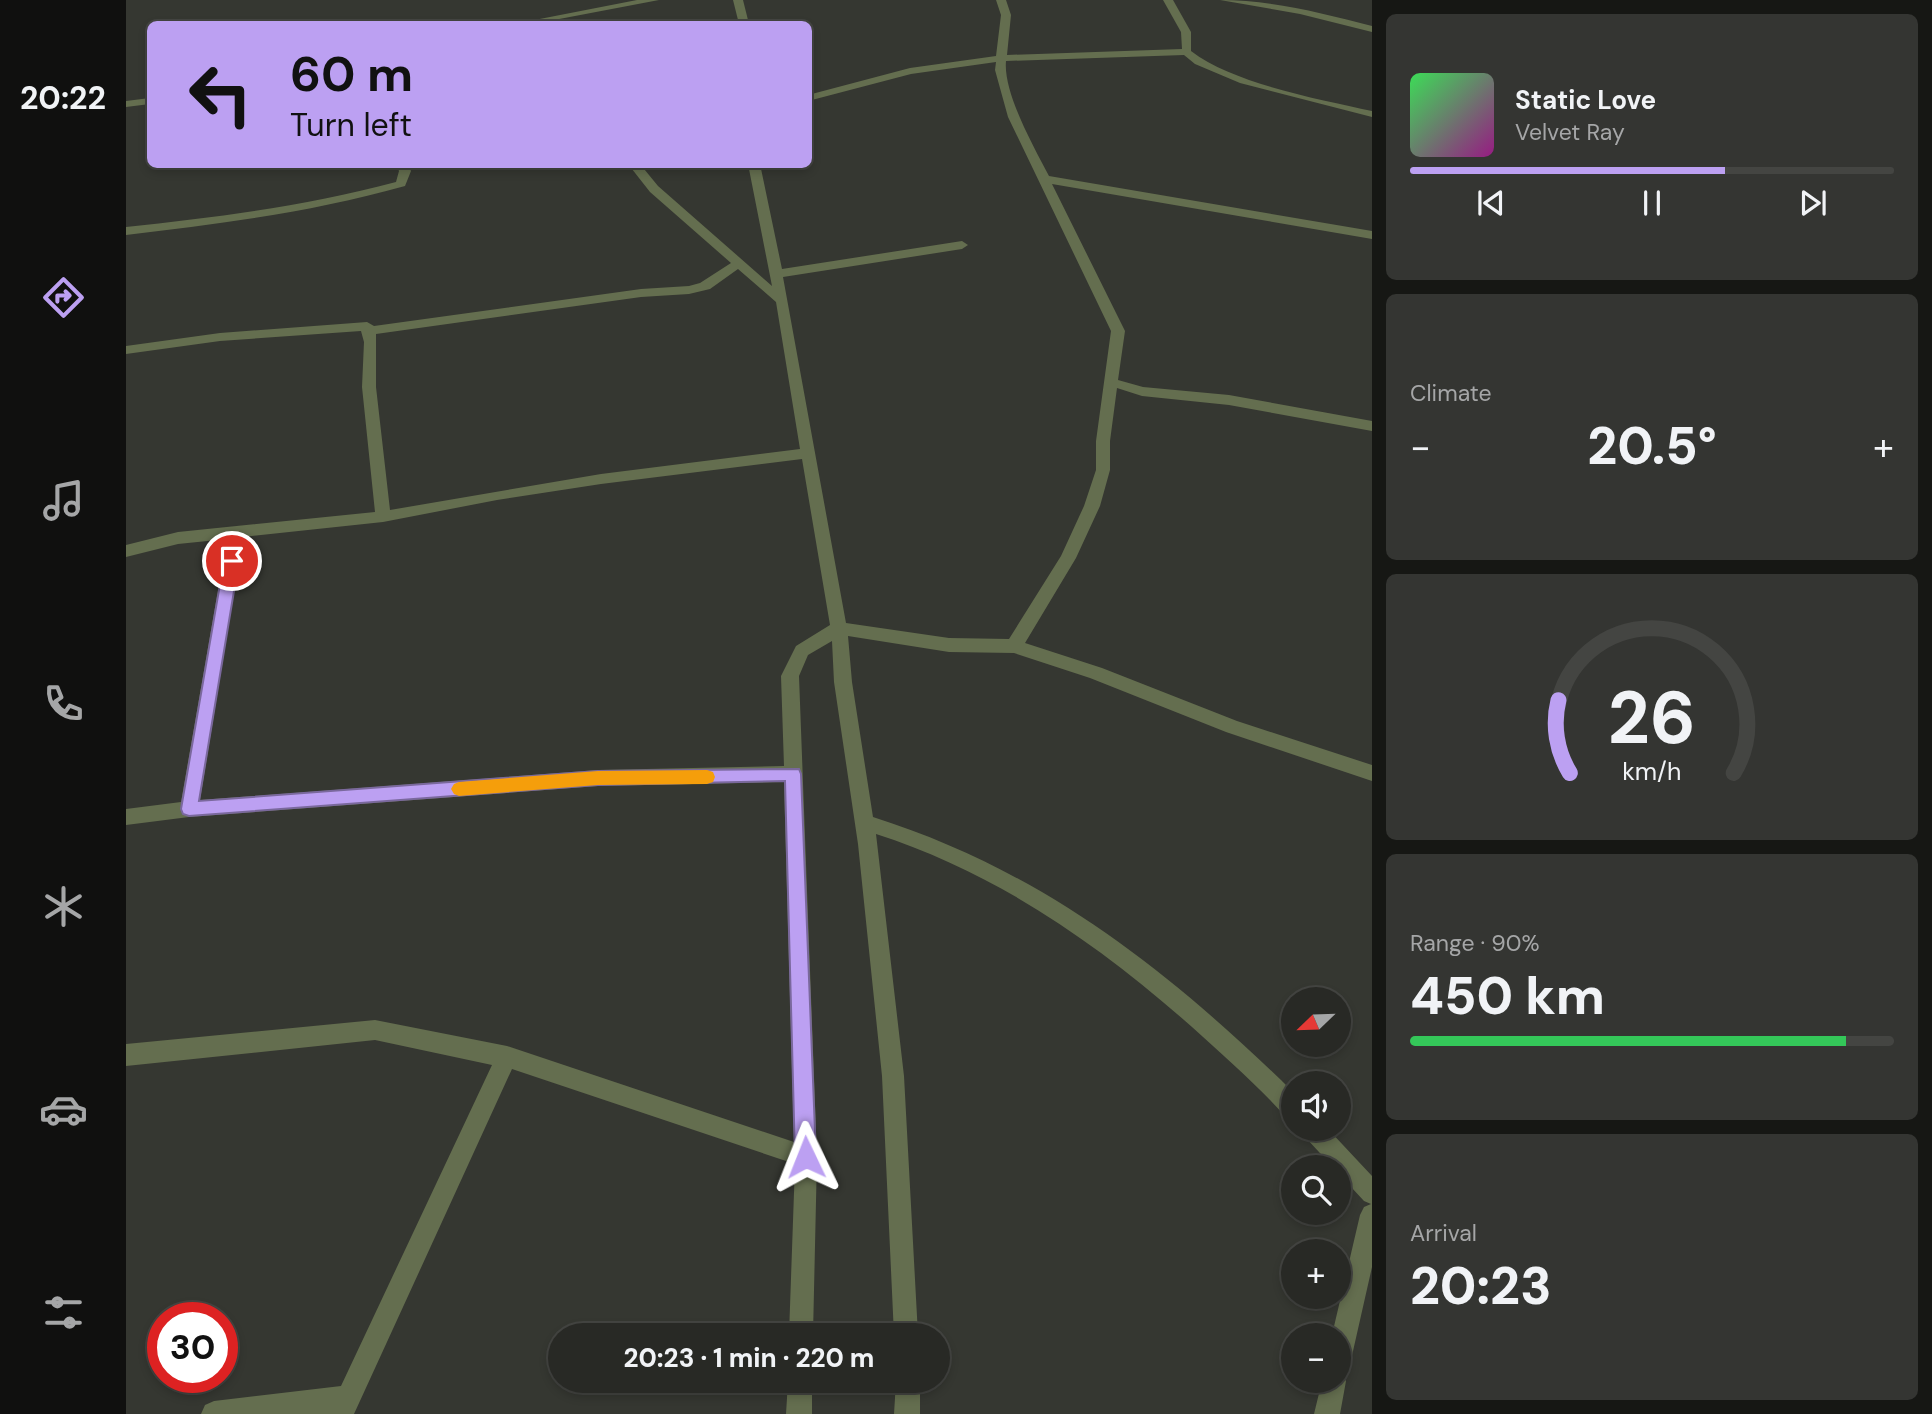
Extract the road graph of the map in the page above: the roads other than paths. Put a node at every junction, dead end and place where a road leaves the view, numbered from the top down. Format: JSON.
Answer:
{"nodes":[{"id":1,"x":654,"y":0,"type":"edge"},
{"id":2,"x":738,"y":0,"type":"edge"},
{"id":3,"x":1002,"y":0,"type":"edge"},
{"id":4,"x":1168,"y":0,"type":"edge"},
{"id":5,"x":1225,"y":0,"type":"edge"},
{"id":6,"x":587,"y":5,"type":"edge"},
{"id":7,"x":530,"y":21,"type":"edge"},
{"id":8,"x":743,"y":21,"type":"edge"},
{"id":9,"x":1372,"y":29,"type":"edge"},
{"id":10,"x":1186,"y":52,"type":"junction"},
{"id":11,"x":1003,"y":58,"type":"junction"},
{"id":12,"x":812,"y":97,"type":"edge"},
{"id":13,"x":147,"y":101,"type":"edge"},
{"id":14,"x":126,"y":104,"type":"edge"},
{"id":15,"x":1372,"y":114,"type":"edge"},
{"id":16,"x":404,"y":168,"type":"edge"},
{"id":17,"x":636,"y":168,"type":"edge"},
{"id":18,"x":755,"y":168,"type":"edge"},
{"id":19,"x":1045,"y":179,"type":"junction"},
{"id":20,"x":126,"y":231,"type":"edge"},
{"id":21,"x":1372,"y":235,"type":"edge"},
{"id":22,"x":962,"y":245,"type":"dead end"},
{"id":23,"x":738,"y":264,"type":"junction"},
{"id":24,"x":775,"y":274,"type":"junction"},
{"id":25,"x":782,"y":301,"type":"junction"},
{"id":26,"x":370,"y":331,"type":"junction"},
{"id":27,"x":126,"y":350,"type":"edge"},
{"id":28,"x":1111,"y":382,"type":"junction"},
{"id":29,"x":1372,"y":426,"type":"edge"},
{"id":30,"x":806,"y":453,"type":"junction"},
{"id":31,"x":383,"y":517,"type":"junction"},
{"id":32,"x":236,"y":533,"type":"junction"},
{"id":33,"x":126,"y":551,"type":"edge"},
{"id":34,"x":839,"y":628,"type":"junction"},
{"id":35,"x":1014,"y":646,"type":"junction"},
{"id":36,"x":1372,"y":773,"type":"edge"},
{"id":37,"x":793,"y":774,"type":"junction"},
{"id":38,"x":189,"y":809,"type":"junction"},
{"id":39,"x":126,"y":817,"type":"edge"},
{"id":40,"x":864,"y":822,"type":"junction"},
{"id":41,"x":126,"y":1055,"type":"edge"},
{"id":42,"x":507,"y":1057,"type":"junction"},
{"id":43,"x":1281,"y":1097,"type":"edge"},
{"id":44,"x":1324,"y":1141,"type":"edge"},
{"id":45,"x":806,"y":1157,"type":"junction"},
{"id":46,"x":1372,"y":1193,"type":"edge"},
{"id":47,"x":1372,"y":1215,"type":"edge"},
{"id":48,"x":801,"y":1323,"type":"edge"},
{"id":49,"x":905,"y":1323,"type":"edge"},
{"id":50,"x":1347,"y":1323,"type":"edge"},
{"id":51,"x":800,"y":1393,"type":"edge"},
{"id":52,"x":908,"y":1393,"type":"edge"},
{"id":53,"x":1331,"y":1393,"type":"edge"},
{"id":54,"x":345,"y":1406,"type":"edge"},
{"id":55,"x":214,"y":1414,"type":"edge"},
{"id":56,"x":799,"y":1414,"type":"edge"},
{"id":57,"x":907,"y":1414,"type":"edge"},
{"id":58,"x":1327,"y":1414,"type":"edge"}],
"edges":[{"from":1,"to":6,"type":"street"},
{"from":2,"to":8,"type":"street"},
{"from":3,"to":11,"type":"street"},
{"from":4,"to":10,"type":"street"},
{"from":5,"to":9,"type":"street"},
{"from":6,"to":7,"type":"street"},
{"from":10,"to":11,"type":"street"},
{"from":10,"to":15,"type":"street"},
{"from":11,"to":12,"type":"street"},
{"from":11,"to":19,"type":"street"},
{"from":13,"to":14,"type":"street"},
{"from":16,"to":20,"type":"street"},
{"from":17,"to":23,"type":"street"},
{"from":18,"to":24,"type":"street"},
{"from":19,"to":21,"type":"street"},
{"from":19,"to":28,"type":"street"},
{"from":22,"to":24,"type":"street"},
{"from":23,"to":25,"type":"street"},
{"from":23,"to":26,"type":"street"},
{"from":24,"to":25,"type":"street"},
{"from":25,"to":30,"type":"street"},
{"from":26,"to":27,"type":"street"},
{"from":26,"to":31,"type":"street"},
{"from":28,"to":29,"type":"street"},
{"from":28,"to":35,"type":"street"},
{"from":30,"to":31,"type":"street"},
{"from":30,"to":34,"type":"street"},
{"from":31,"to":32,"type":"street"},
{"from":32,"to":33,"type":"street"},
{"from":32,"to":38,"type":"street"},
{"from":34,"to":35,"type":"street"},
{"from":34,"to":37,"type":"street"},
{"from":34,"to":40,"type":"street"},
{"from":35,"to":36,"type":"street"},
{"from":37,"to":38,"type":"street"},
{"from":37,"to":45,"type":"street"},
{"from":38,"to":39,"type":"street"},
{"from":40,"to":43,"type":"street"},
{"from":40,"to":49,"type":"street"},
{"from":41,"to":42,"type":"street"},
{"from":42,"to":45,"type":"street"},
{"from":42,"to":54,"type":"street"},
{"from":44,"to":46,"type":"street"},
{"from":45,"to":48,"type":"street"},
{"from":47,"to":50,"type":"street"},
{"from":51,"to":56,"type":"street"},
{"from":52,"to":57,"type":"street"},
{"from":53,"to":58,"type":"street"},
{"from":54,"to":55,"type":"street"}]}
